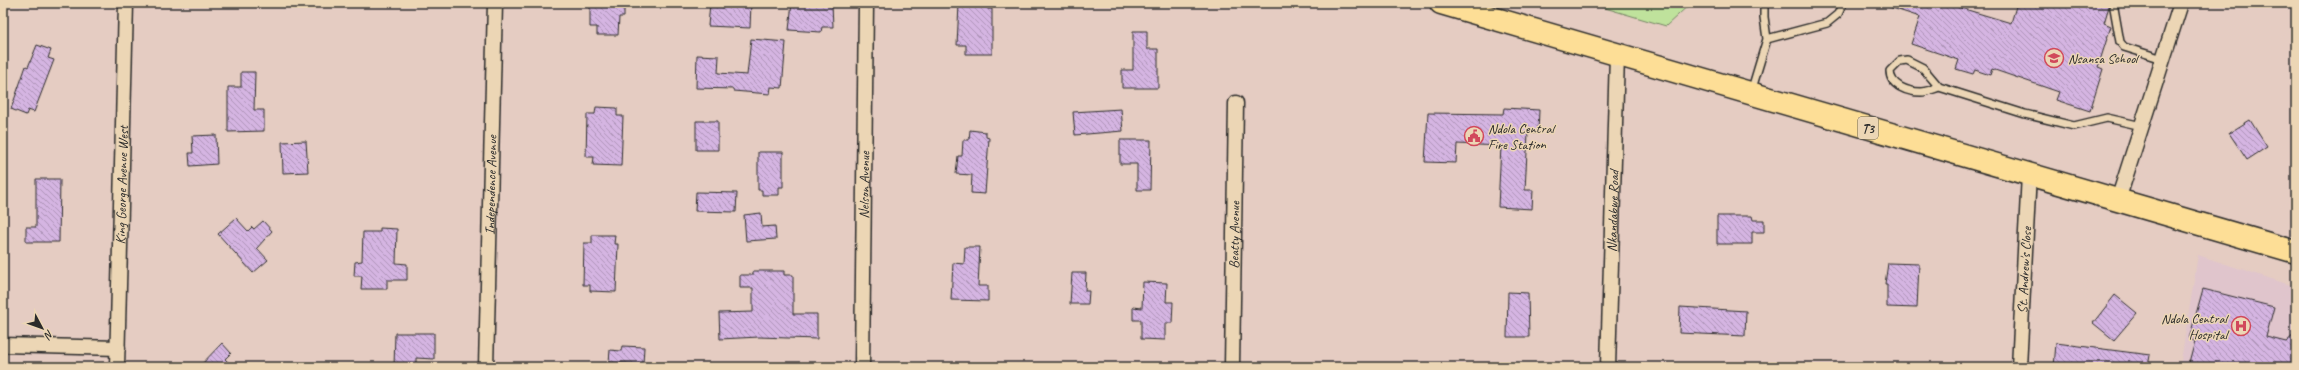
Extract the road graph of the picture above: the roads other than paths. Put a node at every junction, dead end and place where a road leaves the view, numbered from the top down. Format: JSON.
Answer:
{"nodes":[{"id":1,"x":126,"y":3,"type":"edge"},
{"id":2,"x":495,"y":3,"type":"edge"},
{"id":3,"x":866,"y":3,"type":"edge"},
{"id":4,"x":1440,"y":3,"type":"edge"},
{"id":5,"x":1764,"y":3,"type":"edge"},
{"id":6,"x":1843,"y":3,"type":"edge"},
{"id":7,"x":2181,"y":3,"type":"edge"},
{"id":8,"x":2114,"y":8,"type":"dead end"},
{"id":9,"x":1767,"y":39,"type":"junction"},
{"id":10,"x":1617,"y":55,"type":"junction"},
{"id":11,"x":2163,"y":59,"type":"junction"},
{"id":12,"x":1939,"y":87,"type":"junction"},
{"id":13,"x":1750,"y":94,"type":"junction"},
{"id":14,"x":1236,"y":103,"type":"dead end"},
{"id":15,"x":2142,"y":126,"type":"junction"},
{"id":16,"x":2029,"y":174,"type":"junction"},
{"id":17,"x":2118,"y":200,"type":"junction"},
{"id":18,"x":2296,"y":252,"type":"edge"},
{"id":19,"x":3,"y":345,"type":"edge"},
{"id":20,"x":118,"y":348,"type":"junction"},
{"id":21,"x":117,"y":367,"type":"edge"},
{"id":22,"x":486,"y":367,"type":"edge"},
{"id":23,"x":862,"y":367,"type":"edge"},
{"id":24,"x":1232,"y":367,"type":"edge"},
{"id":25,"x":1608,"y":367,"type":"edge"},
{"id":26,"x":2019,"y":367,"type":"edge"}],
"edges":[{"from":1,"to":20,"type":"street","name":"King George Avenue West"},
{"from":2,"to":22,"type":"street","name":"Independence Avenue"},
{"from":3,"to":23,"type":"street","name":"Nelson Avenue"},
{"from":4,"to":10,"type":"highway","number":"T3"},
{"from":5,"to":9,"type":"lane"},
{"from":6,"to":9,"type":"lane"},
{"from":7,"to":11,"type":"street"},
{"from":8,"to":11,"type":"lane"},
{"from":9,"to":13,"type":"lane"},
{"from":10,"to":13,"type":"highway","number":"T3"},
{"from":10,"to":25,"type":"street","name":"Nkandabwe Road"},
{"from":11,"to":15,"type":"street"},
{"from":12,"to":12,"type":"lane"},
{"from":12,"to":15,"type":"lane"},
{"from":13,"to":16,"type":"highway","number":"T3"},
{"from":14,"to":24,"type":"street","name":"Beatty Avenue"},
{"from":15,"to":17,"type":"street"},
{"from":16,"to":17,"type":"highway","number":"T3"},
{"from":16,"to":26,"type":"street","name":"St. Andrew's Close"},
{"from":17,"to":18,"type":"highway","number":"T3"},
{"from":19,"to":20,"type":"street"},
{"from":20,"to":21,"type":"street","name":"King George Avenue West"}]}
